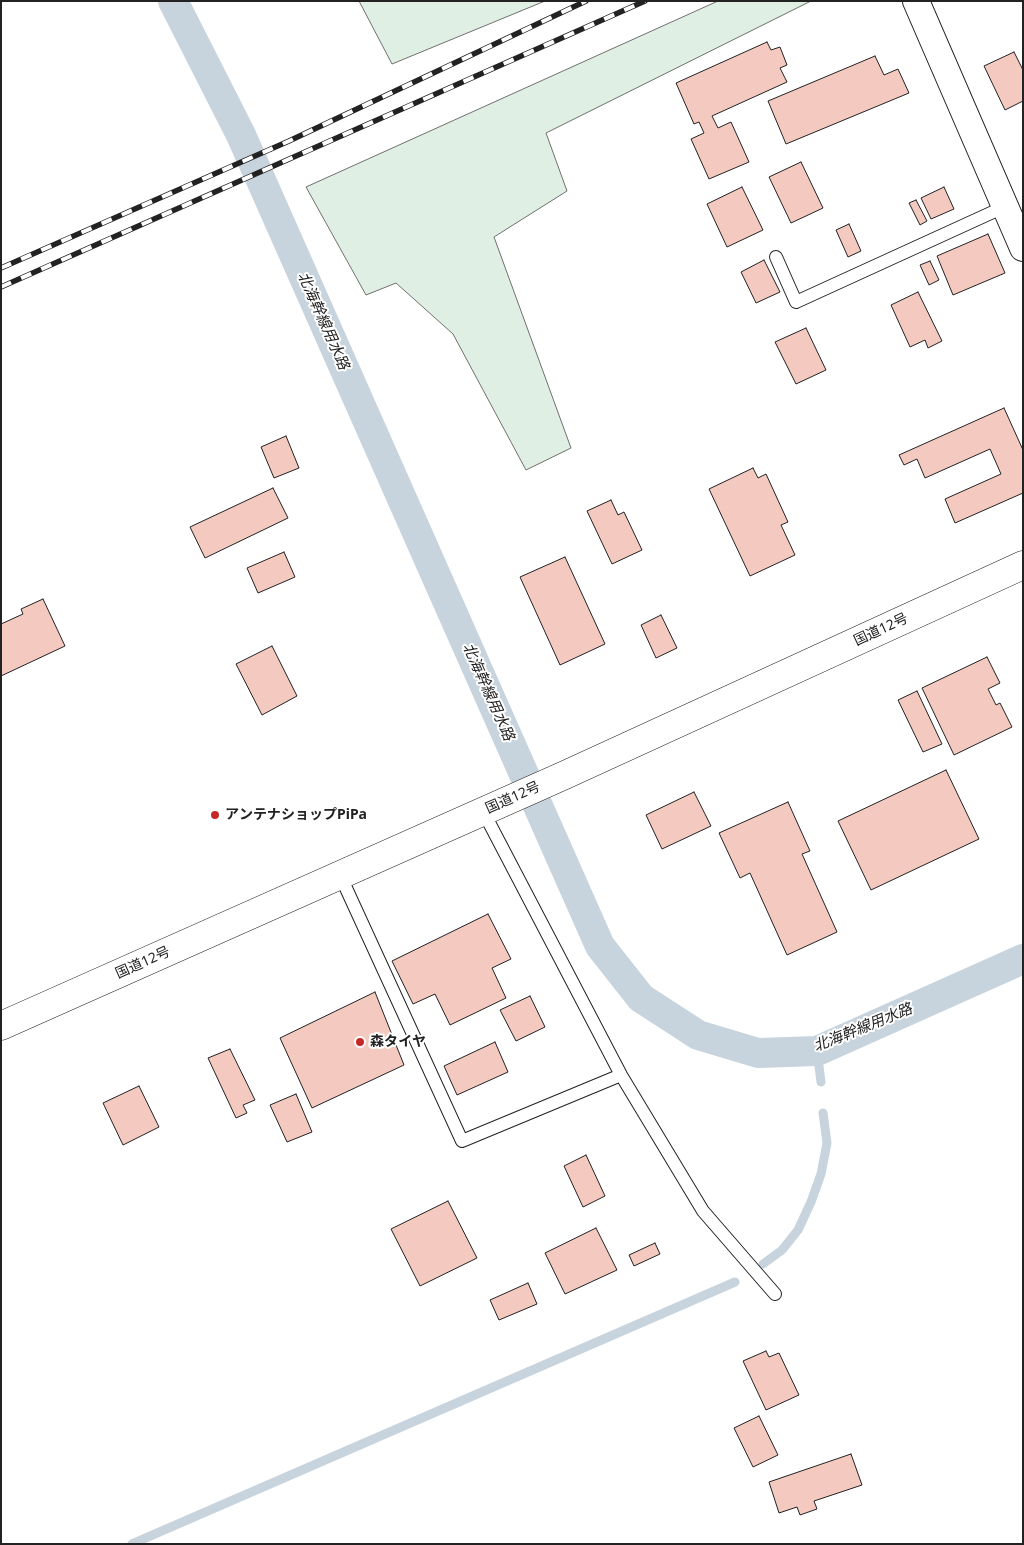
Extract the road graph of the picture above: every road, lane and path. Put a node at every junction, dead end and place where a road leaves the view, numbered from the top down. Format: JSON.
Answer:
{"nodes":[{"id":1,"x":916,"y":1,"type":"edge"},
{"id":2,"x":1004,"y":207,"type":"junction"},
{"id":3,"x":1023,"y":248,"type":"edge"},
{"id":4,"x":776,"y":257,"type":"dead end"},
{"id":5,"x":1023,"y":565,"type":"edge"},
{"id":6,"x":491,"y":807,"type":"junction"},
{"id":7,"x":340,"y":875,"type":"junction"},
{"id":8,"x":1,"y":1026,"type":"edge"},
{"id":9,"x":620,"y":1075,"type":"junction"},
{"id":10,"x":775,"y":1294,"type":"dead end"}],
"edges":[{"from":1,"to":2,"type":"street"},
{"from":2,"to":3,"type":"street"},
{"from":2,"to":4,"type":"lane"},
{"from":5,"to":6,"type":"highway","name":"国道12号"},
{"from":6,"to":7,"type":"highway","name":"国道12号"},
{"from":6,"to":9,"type":"lane"},
{"from":7,"to":8,"type":"highway","name":"国道12号"},
{"from":7,"to":9,"type":"lane"},
{"from":9,"to":10,"type":"lane"}]}
